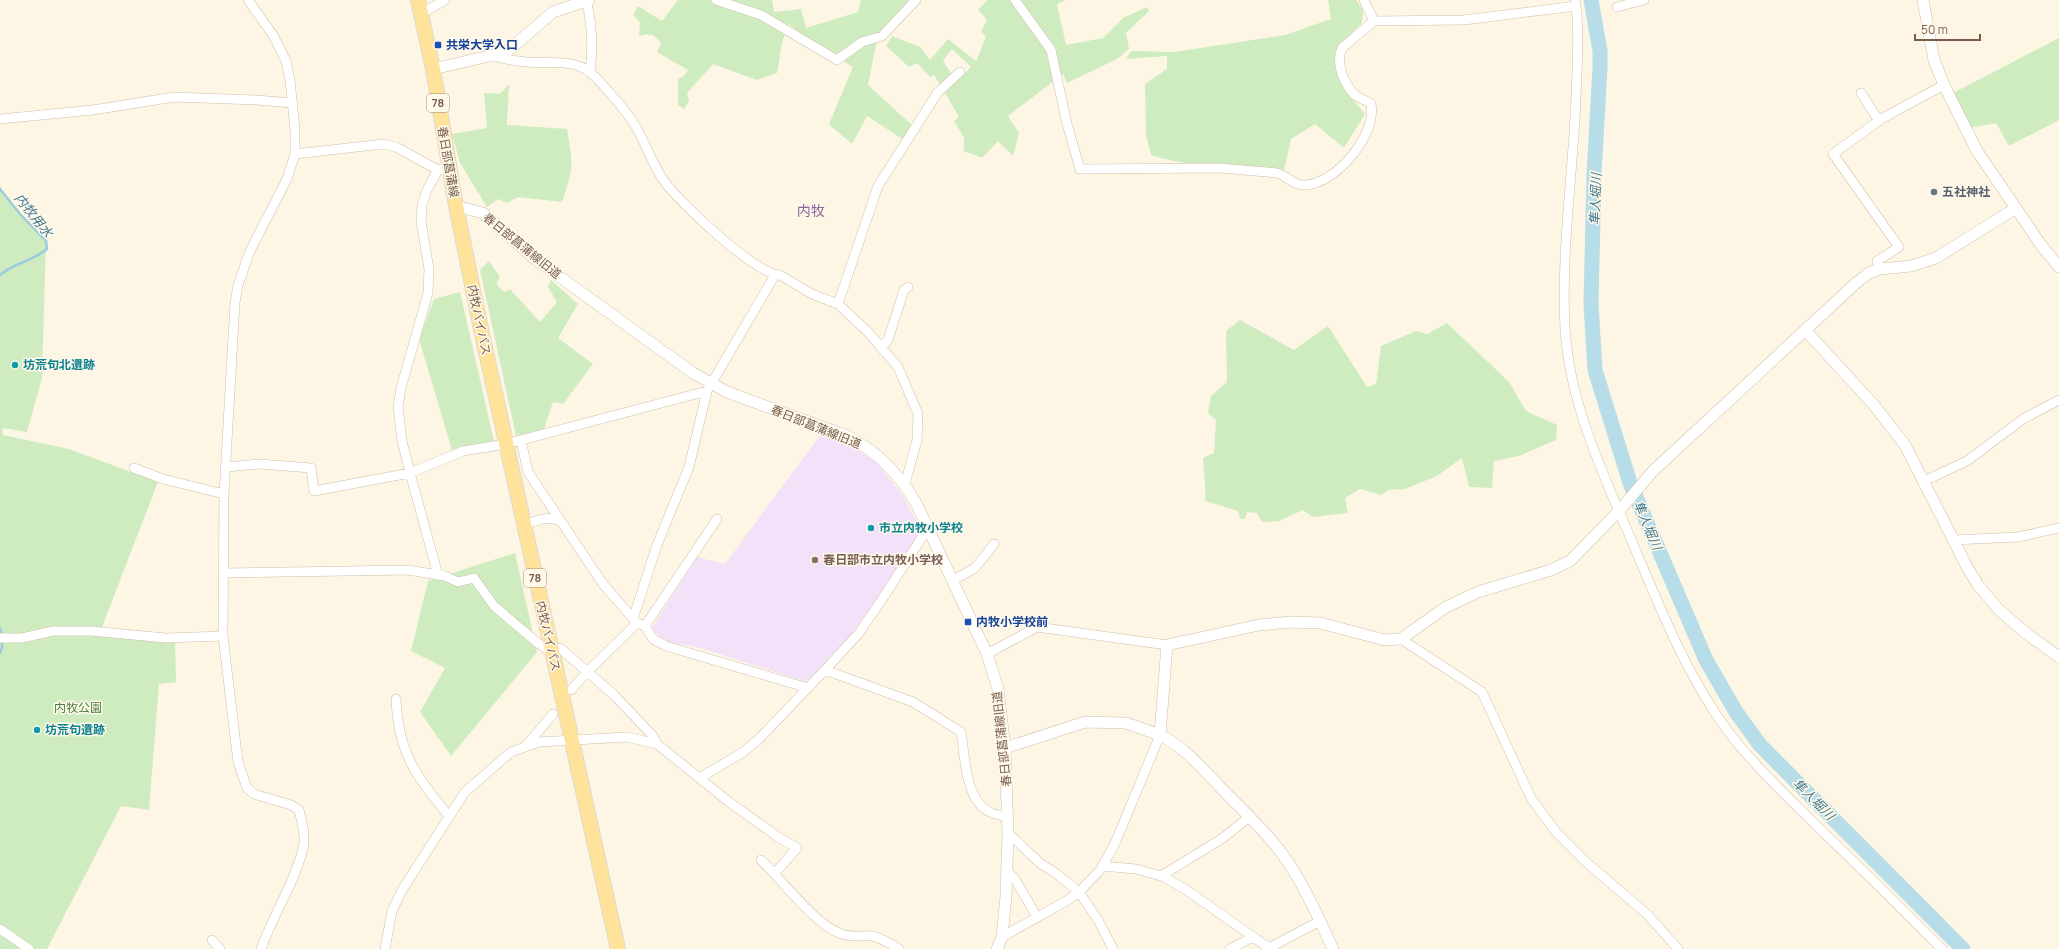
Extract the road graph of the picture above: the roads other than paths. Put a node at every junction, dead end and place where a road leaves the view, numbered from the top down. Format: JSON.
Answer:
{"nodes":[{"id":1,"x":248,"y":0,"type":"edge"},
{"id":2,"x":445,"y":0,"type":"edge"},
{"id":3,"x":587,"y":0,"type":"edge"},
{"id":4,"x":716,"y":0,"type":"edge"},
{"id":5,"x":916,"y":0,"type":"edge"},
{"id":6,"x":1015,"y":0,"type":"edge"},
{"id":7,"x":1364,"y":0,"type":"edge"},
{"id":8,"x":1644,"y":0,"type":"edge"},
{"id":9,"x":1923,"y":0,"type":"edge"},
{"id":10,"x":1575,"y":3,"type":"edge"},
{"id":11,"x":420,"y":7,"type":"edge"},
{"id":12,"x":1617,"y":7,"type":"dead end"},
{"id":13,"x":1374,"y":21,"type":"junction"},
{"id":14,"x":494,"y":56,"type":"junction"},
{"id":15,"x":433,"y":70,"type":"junction"},
{"id":16,"x":590,"y":72,"type":"junction"},
{"id":17,"x":960,"y":72,"type":"dead end"},
{"id":18,"x":1944,"y":85,"type":"junction"},
{"id":19,"x":1861,"y":93,"type":"dead end"},
{"id":20,"x":293,"y":103,"type":"junction"},
{"id":21,"x":0,"y":118,"type":"edge"},
{"id":22,"x":1879,"y":121,"type":"junction"},
{"id":23,"x":295,"y":154,"type":"junction"},
{"id":24,"x":444,"y":169,"type":"junction"},
{"id":25,"x":456,"y":206,"type":"junction"},
{"id":26,"x":2016,"y":208,"type":"junction"},
{"id":27,"x":2059,"y":267,"type":"edge"},
{"id":28,"x":1880,"y":269,"type":"junction"},
{"id":29,"x":775,"y":275,"type":"junction"},
{"id":30,"x":908,"y":287,"type":"dead end"},
{"id":31,"x":838,"y":304,"type":"junction"},
{"id":32,"x":1805,"y":330,"type":"junction"},
{"id":33,"x":881,"y":347,"type":"junction"},
{"id":34,"x":709,"y":388,"type":"junction"},
{"id":35,"x":2059,"y":400,"type":"edge"},
{"id":36,"x":521,"y":440,"type":"junction"},
{"id":37,"x":506,"y":444,"type":"junction"},
{"id":38,"x":226,"y":467,"type":"junction"},
{"id":39,"x":134,"y":468,"type":"dead end"},
{"id":40,"x":410,"y":473,"type":"junction"},
{"id":41,"x":1924,"y":481,"type":"junction"},
{"id":42,"x":905,"y":484,"type":"junction"},
{"id":43,"x":224,"y":494,"type":"junction"},
{"id":44,"x":1619,"y":511,"type":"junction"},
{"id":45,"x":717,"y":518,"type":"dead end"},
{"id":46,"x":560,"y":521,"type":"junction"},
{"id":47,"x":524,"y":525,"type":"junction"},
{"id":48,"x":928,"y":528,"type":"junction"},
{"id":49,"x":2059,"y":528,"type":"edge"},
{"id":50,"x":1953,"y":540,"type":"junction"},
{"id":51,"x":994,"y":544,"type":"dead end"},
{"id":52,"x":223,"y":573,"type":"junction"},
{"id":53,"x":438,"y":575,"type":"junction"},
{"id":54,"x":952,"y":580,"type":"junction"},
{"id":55,"x":639,"y":623,"type":"junction"},
{"id":56,"x":223,"y":636,"type":"junction"},
{"id":57,"x":2,"y":638,"type":"edge"},
{"id":58,"x":1401,"y":639,"type":"junction"},
{"id":59,"x":1167,"y":645,"type":"junction"},
{"id":60,"x":556,"y":650,"type":"junction"},
{"id":61,"x":987,"y":654,"type":"junction"},
{"id":62,"x":2059,"y":657,"type":"edge"},
{"id":63,"x":825,"y":670,"type":"junction"},
{"id":64,"x":587,"y":672,"type":"junction"},
{"id":65,"x":808,"y":688,"type":"junction"},
{"id":66,"x":571,"y":690,"type":"dead end"},
{"id":67,"x":396,"y":699,"type":"dead end"},
{"id":68,"x":553,"y":714,"type":"dead end"},
{"id":69,"x":1160,"y":735,"type":"junction"},
{"id":70,"x":572,"y":740,"type":"junction"},
{"id":71,"x":657,"y":744,"type":"junction"},
{"id":72,"x":526,"y":746,"type":"junction"},
{"id":73,"x":1005,"y":748,"type":"junction"},
{"id":74,"x":701,"y":777,"type":"junction"},
{"id":75,"x":449,"y":816,"type":"junction"},
{"id":76,"x":1008,"y":817,"type":"junction"},
{"id":77,"x":1249,"y":817,"type":"junction"},
{"id":78,"x":1008,"y":833,"type":"junction"},
{"id":79,"x":761,"y":860,"type":"dead end"},
{"id":80,"x":1102,"y":866,"type":"junction"},
{"id":81,"x":1008,"y":872,"type":"junction"},
{"id":82,"x":775,"y":873,"type":"junction"},
{"id":83,"x":1161,"y":876,"type":"junction"},
{"id":84,"x":1079,"y":892,"type":"junction"},
{"id":85,"x":1038,"y":917,"type":"junction"},
{"id":86,"x":1320,"y":921,"type":"junction"},
{"id":87,"x":0,"y":930,"type":"edge"},
{"id":88,"x":1002,"y":937,"type":"junction"},
{"id":89,"x":1253,"y":937,"type":"junction"},
{"id":90,"x":212,"y":940,"type":"dead end"},
{"id":91,"x":29,"y":949,"type":"edge"},
{"id":92,"x":220,"y":949,"type":"edge"},
{"id":93,"x":261,"y":949,"type":"edge"},
{"id":94,"x":385,"y":949,"type":"edge"},
{"id":95,"x":618,"y":949,"type":"edge"},
{"id":96,"x":899,"y":949,"type":"edge"},
{"id":97,"x":997,"y":949,"type":"edge"},
{"id":98,"x":1113,"y":949,"type":"edge"},
{"id":99,"x":1230,"y":949,"type":"edge"},
{"id":100,"x":1333,"y":949,"type":"edge"},
{"id":101,"x":1678,"y":949,"type":"edge"},
{"id":102,"x":1942,"y":949,"type":"edge"}],
"edges":[{"from":1,"to":20,"type":"street"},
{"from":2,"to":11,"type":"street"},
{"from":3,"to":14,"type":"street"},
{"from":3,"to":16,"type":"street"},
{"from":4,"to":5,"type":"street"},
{"from":6,"to":13,"type":"street"},
{"from":7,"to":13,"type":"street"},
{"from":8,"to":12,"type":"street"},
{"from":9,"to":18,"type":"street"},
{"from":10,"to":13,"type":"street"},
{"from":10,"to":44,"type":"street"},
{"from":11,"to":15,"type":"main road","name":"春日部菖蒲線","number":"78"},
{"from":14,"to":15,"type":"street"},
{"from":14,"to":16,"type":"street"},
{"from":15,"to":24,"type":"main road","name":"春日部菖蒲線","number":"78"},
{"from":16,"to":29,"type":"street"},
{"from":17,"to":31,"type":"street"},
{"from":18,"to":22,"type":"street"},
{"from":18,"to":26,"type":"street"},
{"from":19,"to":22,"type":"street"},
{"from":20,"to":21,"type":"street"},
{"from":20,"to":23,"type":"street"},
{"from":22,"to":28,"type":"street"},
{"from":23,"to":24,"type":"street"},
{"from":23,"to":38,"type":"street"},
{"from":24,"to":25,"type":"main road","name":"春日部菖蒲線","number":"78"},
{"from":24,"to":40,"type":"street"},
{"from":25,"to":34,"type":"street","name":"春日部菖蒲線旧道"},
{"from":25,"to":37,"type":"main road","name":"内牧バイパス","number":"78"},
{"from":26,"to":27,"type":"street"},
{"from":26,"to":28,"type":"street"},
{"from":28,"to":32,"type":"street"},
{"from":29,"to":31,"type":"street"},
{"from":29,"to":34,"type":"street"},
{"from":30,"to":33,"type":"street"},
{"from":31,"to":33,"type":"street"},
{"from":32,"to":41,"type":"street"},
{"from":32,"to":44,"type":"street"},
{"from":33,"to":42,"type":"street"},
{"from":34,"to":36,"type":"street"},
{"from":34,"to":42,"type":"street","name":"春日部菖蒲線旧道"},
{"from":34,"to":55,"type":"street"},
{"from":35,"to":41,"type":"street"},
{"from":36,"to":37,"type":"street"},
{"from":36,"to":46,"type":"street"},
{"from":37,"to":40,"type":"street"},
{"from":37,"to":47,"type":"main road","name":"内牧バイパス","number":"78"},
{"from":38,"to":40,"type":"street"},
{"from":38,"to":43,"type":"street"},
{"from":39,"to":43,"type":"street"},
{"from":40,"to":53,"type":"street"},
{"from":41,"to":50,"type":"street"},
{"from":42,"to":48,"type":"street","name":"春日部菖蒲線旧道"},
{"from":43,"to":52,"type":"street"},
{"from":44,"to":58,"type":"street"},
{"from":44,"to":102,"type":"street"},
{"from":45,"to":55,"type":"street"},
{"from":46,"to":47,"type":"street"},
{"from":46,"to":55,"type":"street"},
{"from":47,"to":60,"type":"main road","name":"内牧バイパス","number":"78"},
{"from":48,"to":54,"type":"street","name":"春日部菖蒲線旧道"},
{"from":48,"to":63,"type":"street"},
{"from":49,"to":50,"type":"street"},
{"from":50,"to":62,"type":"street"},
{"from":51,"to":54,"type":"street"},
{"from":52,"to":53,"type":"street"},
{"from":52,"to":56,"type":"street"},
{"from":53,"to":60,"type":"street"},
{"from":54,"to":61,"type":"street","name":"春日部菖蒲線旧道"},
{"from":55,"to":64,"type":"street"},
{"from":55,"to":65,"type":"street"},
{"from":56,"to":57,"type":"street"},
{"from":56,"to":93,"type":"street"},
{"from":58,"to":59,"type":"street"},
{"from":58,"to":101,"type":"street"},
{"from":59,"to":61,"type":"street"},
{"from":59,"to":69,"type":"street"},
{"from":60,"to":64,"type":"street"},
{"from":60,"to":70,"type":"main road","name":"内牧バイパス","number":"78"},
{"from":61,"to":73,"type":"street","name":"春日部菖蒲線旧道"},
{"from":63,"to":65,"type":"street"},
{"from":63,"to":76,"type":"street"},
{"from":64,"to":66,"type":"street"},
{"from":64,"to":71,"type":"street"},
{"from":65,"to":74,"type":"street"},
{"from":67,"to":75,"type":"street"},
{"from":68,"to":72,"type":"street"},
{"from":69,"to":73,"type":"street"},
{"from":69,"to":77,"type":"street"},
{"from":69,"to":80,"type":"street"},
{"from":70,"to":71,"type":"street"},
{"from":70,"to":72,"type":"street"},
{"from":70,"to":95,"type":"main road","name":"内牧バイパス","number":"78"},
{"from":71,"to":74,"type":"street"},
{"from":72,"to":75,"type":"street"},
{"from":73,"to":76,"type":"street","name":"春日部菖蒲線旧道"},
{"from":74,"to":82,"type":"street"},
{"from":75,"to":94,"type":"street"},
{"from":76,"to":78,"type":"street","name":"春日部菖蒲線旧道"},
{"from":77,"to":83,"type":"street"},
{"from":77,"to":86,"type":"street"},
{"from":78,"to":81,"type":"street","name":"春日部菖蒲線旧道"},
{"from":78,"to":84,"type":"street"},
{"from":79,"to":82,"type":"street"},
{"from":80,"to":83,"type":"street"},
{"from":80,"to":84,"type":"street"},
{"from":81,"to":85,"type":"street"},
{"from":81,"to":88,"type":"street","name":"春日部菖蒲線旧道"},
{"from":82,"to":96,"type":"street"},
{"from":83,"to":89,"type":"street"},
{"from":84,"to":85,"type":"street"},
{"from":84,"to":98,"type":"street"},
{"from":85,"to":88,"type":"street"},
{"from":86,"to":89,"type":"street"},
{"from":86,"to":100,"type":"street"},
{"from":87,"to":91,"type":"street"},
{"from":88,"to":97,"type":"street","name":"春日部菖蒲線旧道"},
{"from":89,"to":99,"type":"street"},
{"from":90,"to":92,"type":"street"}]}
